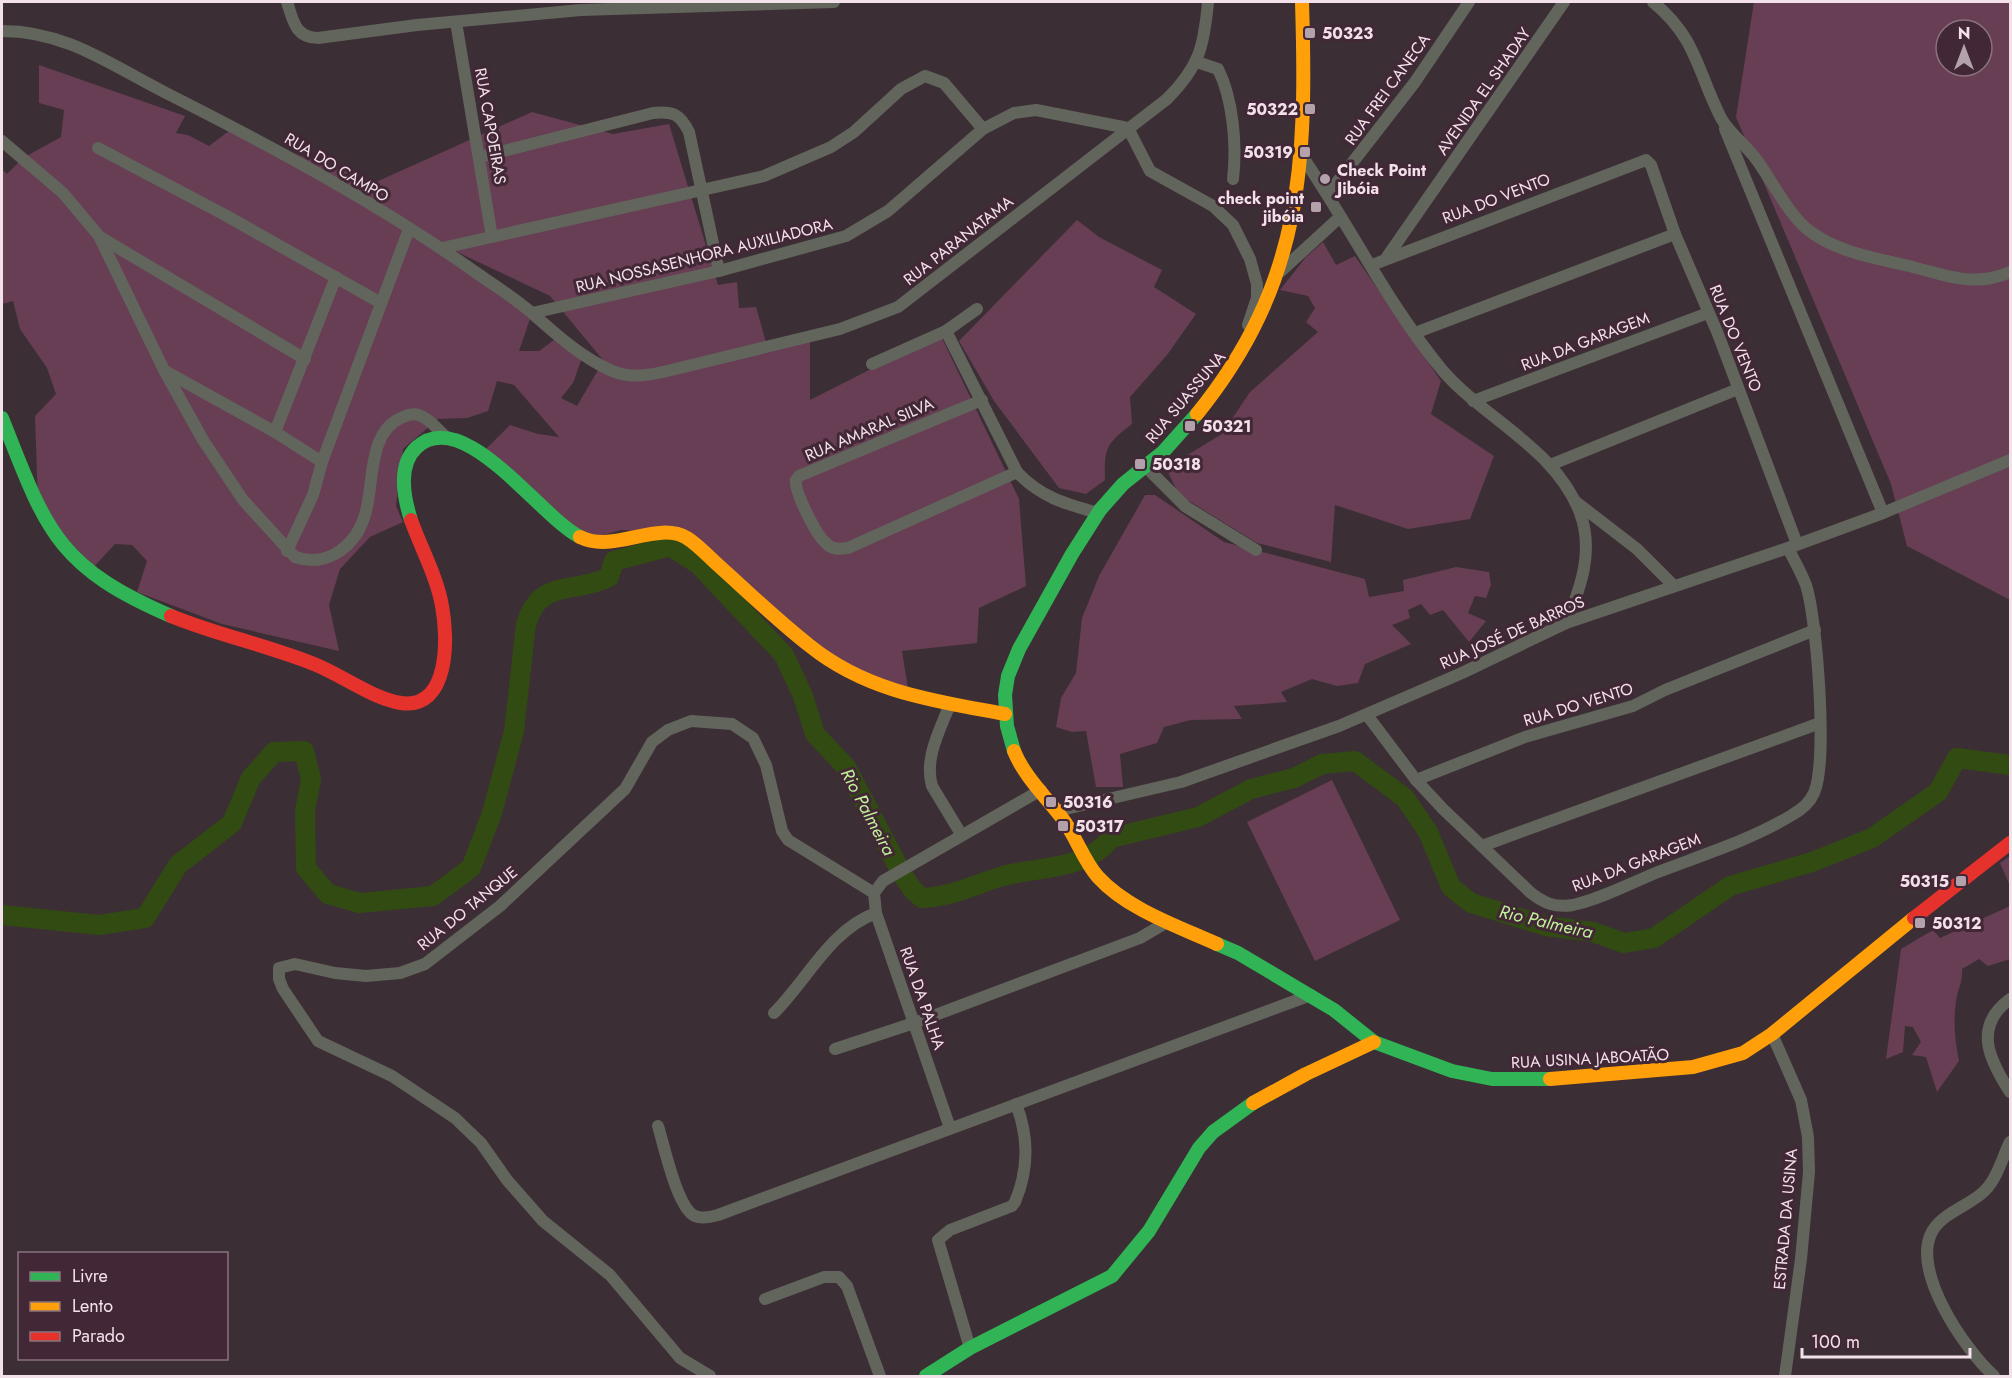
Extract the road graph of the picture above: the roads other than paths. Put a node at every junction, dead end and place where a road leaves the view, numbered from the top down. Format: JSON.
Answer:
{"nodes":[{"id":1,"x":286,"y":2,"type":"edge"},
{"id":2,"x":827,"y":2,"type":"edge"},
{"id":3,"x":834,"y":2,"type":"edge"},
{"id":4,"x":1208,"y":2,"type":"edge"},
{"id":5,"x":1302,"y":2,"type":"edge"},
{"id":6,"x":1469,"y":2,"type":"edge"},
{"id":7,"x":1564,"y":2,"type":"edge"},
{"id":8,"x":1653,"y":2,"type":"edge"},
{"id":9,"x":456,"y":22,"type":"junction"},
{"id":10,"x":2,"y":31,"type":"edge"},
{"id":11,"x":1197,"y":62,"type":"junction"},
{"id":12,"x":1722,"y":120,"type":"junction"},
{"id":13,"x":1128,"y":128,"type":"junction"},
{"id":14,"x":983,"y":129,"type":"junction"},
{"id":15,"x":2,"y":141,"type":"edge"},
{"id":16,"x":98,"y":148,"type":"dead end"},
{"id":17,"x":480,"y":158,"type":"junction"},
{"id":18,"x":1304,"y":159,"type":"junction"},
{"id":19,"x":1233,"y":179,"type":"dead end"},
{"id":20,"x":702,"y":192,"type":"junction"},
{"id":21,"x":1328,"y":194,"type":"junction"},
{"id":22,"x":1340,"y":217,"type":"junction"},
{"id":23,"x":409,"y":229,"type":"junction"},
{"id":24,"x":1675,"y":234,"type":"junction"},
{"id":25,"x":99,"y":236,"type":"junction"},
{"id":26,"x":492,"y":237,"type":"junction"},
{"id":27,"x":442,"y":249,"type":"junction"},
{"id":28,"x":1386,"y":258,"type":"junction"},
{"id":29,"x":1372,"y":265,"type":"junction"},
{"id":30,"x":719,"y":271,"type":"junction"},
{"id":31,"x":2010,"y":272,"type":"edge"},
{"id":32,"x":1278,"y":274,"type":"junction"},
{"id":33,"x":336,"y":277,"type":"junction"},
{"id":34,"x":381,"y":303,"type":"junction"},
{"id":35,"x":977,"y":309,"type":"dead end"},
{"id":36,"x":532,"y":313,"type":"junction"},
{"id":37,"x":1708,"y":313,"type":"junction"},
{"id":38,"x":946,"y":331,"type":"junction"},
{"id":39,"x":1415,"y":333,"type":"junction"},
{"id":40,"x":305,"y":359,"type":"junction"},
{"id":41,"x":872,"y":364,"type":"dead end"},
{"id":42,"x":1232,"y":368,"type":"junction"},
{"id":43,"x":164,"y":370,"type":"junction"},
{"id":44,"x":634,"y":376,"type":"joint"},
{"id":45,"x":1738,"y":389,"type":"junction"},
{"id":46,"x":982,"y":400,"type":"junction"},
{"id":47,"x":1473,"y":401,"type":"junction"},
{"id":48,"x":2,"y":418,"type":"edge"},
{"id":49,"x":275,"y":432,"type":"junction"},
{"id":50,"x":444,"y":435,"type":"junction"},
{"id":51,"x":2010,"y":460,"type":"edge"},
{"id":52,"x":322,"y":462,"type":"junction"},
{"id":53,"x":1550,"y":465,"type":"junction"},
{"id":54,"x":1145,"y":466,"type":"junction"},
{"id":55,"x":1017,"y":472,"type":"junction"},
{"id":56,"x":1575,"y":501,"type":"junction"},
{"id":57,"x":1098,"y":513,"type":"junction"},
{"id":58,"x":1883,"y":513,"type":"junction"},
{"id":59,"x":1793,"y":546,"type":"junction"},
{"id":60,"x":1256,"y":550,"type":"dead end"},
{"id":61,"x":287,"y":551,"type":"junction"},
{"id":62,"x":1674,"y":586,"type":"junction"},
{"id":63,"x":1566,"y":622,"type":"junction"},
{"id":64,"x":1815,"y":630,"type":"junction"},
{"id":65,"x":950,"y":704,"type":"junction"},
{"id":66,"x":1005,"y":714,"type":"junction"},
{"id":67,"x":1367,"y":714,"type":"junction"},
{"id":68,"x":1820,"y":723,"type":"junction"},
{"id":69,"x":1416,"y":780,"type":"junction"},
{"id":70,"x":1041,"y":790,"type":"junction"},
{"id":71,"x":1057,"y":811,"type":"junction"},
{"id":72,"x":961,"y":834,"type":"junction"},
{"id":73,"x":2010,"y":843,"type":"edge"},
{"id":74,"x":1482,"y":846,"type":"junction"},
{"id":75,"x":1089,"y":860,"type":"joint"},
{"id":76,"x":874,"y":893,"type":"junction"},
{"id":77,"x":876,"y":913,"type":"junction"},
{"id":78,"x":1167,"y":922,"type":"junction"},
{"id":79,"x":1311,"y":995,"type":"junction"},
{"id":80,"x":2010,"y":999,"type":"edge"},
{"id":81,"x":774,"y":1013,"type":"dead end"},
{"id":82,"x":914,"y":1023,"type":"junction"},
{"id":83,"x":1772,"y":1034,"type":"junction"},
{"id":84,"x":1374,"y":1042,"type":"junction"},
{"id":85,"x":835,"y":1049,"type":"dead end"},
{"id":86,"x":2010,"y":1092,"type":"edge"},
{"id":87,"x":1016,"y":1104,"type":"junction"},
{"id":88,"x":658,"y":1126,"type":"dead end"},
{"id":89,"x":950,"y":1128,"type":"junction"},
{"id":90,"x":2010,"y":1142,"type":"edge"},
{"id":91,"x":765,"y":1299,"type":"dead end"},
{"id":92,"x":969,"y":1348,"type":"junction"},
{"id":93,"x":710,"y":1377,"type":"edge"},
{"id":94,"x":880,"y":1377,"type":"edge"},
{"id":95,"x":926,"y":1377,"type":"edge"},
{"id":96,"x":1785,"y":1377,"type":"edge"},
{"id":97,"x":1994,"y":1377,"type":"edge"}],
"edges":[{"from":1,"to":9,"type":"street"},
{"from":2,"to":3,"type":"street"},
{"from":2,"to":9,"type":"street"},
{"from":4,"to":11,"type":"street","name":"RUA PARANATAMA"},
{"from":5,"to":18,"type":"street","name":"RUA SUASSUNA"},
{"from":6,"to":21,"type":"street","name":"RUA FREI CANECA"},
{"from":7,"to":28,"type":"street","name":"AVENIDA EL SHADAY"},
{"from":8,"to":12,"type":"street"},
{"from":9,"to":17,"type":"street","name":"RUA CAPOEIRAS"},
{"from":10,"to":23,"type":"street","name":"RUA DO CAMPO"},
{"from":11,"to":13,"type":"street","name":"RUA PARANATAMA"},
{"from":11,"to":19,"type":"street"},
{"from":12,"to":31,"type":"street"},
{"from":12,"to":58,"type":"street"},
{"from":13,"to":14,"type":"street","name":"RUA NOSSASENHORA AUXILIADORA"},
{"from":13,"to":42,"type":"street"},
{"from":13,"to":44,"type":"street","name":"RUA PARANATAMA"},
{"from":14,"to":20,"type":"street"},
{"from":14,"to":30,"type":"street","name":"RUA NOSSASENHORA AUXILIADORA"},
{"from":15,"to":25,"type":"street"},
{"from":16,"to":33,"type":"street"},
{"from":17,"to":20,"type":"street"},
{"from":17,"to":26,"type":"street","name":"RUA CAPOEIRAS"},
{"from":18,"to":21,"type":"street"},
{"from":18,"to":32,"type":"street","name":"RUA SUASSUNA"},
{"from":20,"to":26,"type":"street"},
{"from":20,"to":30,"type":"street"},
{"from":21,"to":22,"type":"street"},
{"from":22,"to":29,"type":"street"},
{"from":22,"to":32,"type":"street"},
{"from":23,"to":27,"type":"street","name":"RUA DO CAMPO"},
{"from":23,"to":34,"type":"street"},
{"from":24,"to":28,"type":"street","name":"RUA DO VENTO"},
{"from":24,"to":37,"type":"street","name":"RUA DO VENTO"},
{"from":24,"to":39,"type":"street"},
{"from":25,"to":40,"type":"street"},
{"from":25,"to":43,"type":"street"},
{"from":26,"to":27,"type":"street"},
{"from":27,"to":36,"type":"street","name":"RUA DO CAMPO"},
{"from":28,"to":29,"type":"street","name":"RUA DO VENTO"},
{"from":29,"to":39,"type":"street"},
{"from":30,"to":36,"type":"street","name":"RUA NOSSASENHORA AUXILIADORA"},
{"from":32,"to":42,"type":"street","name":"RUA SUASSUNA"},
{"from":33,"to":34,"type":"street"},
{"from":33,"to":40,"type":"street"},
{"from":34,"to":52,"type":"street"},
{"from":35,"to":38,"type":"street"},
{"from":36,"to":44,"type":"street","name":"RUA DO CAMPO"},
{"from":37,"to":45,"type":"street","name":"RUA DO VENTO"},
{"from":37,"to":47,"type":"street","name":"RUA DA GARAGEM"},
{"from":38,"to":41,"type":"street"},
{"from":38,"to":46,"type":"street"},
{"from":39,"to":47,"type":"street"},
{"from":40,"to":49,"type":"street"},
{"from":42,"to":54,"type":"street","name":"RUA SUASSUNA"},
{"from":43,"to":49,"type":"street"},
{"from":43,"to":61,"type":"street"},
{"from":45,"to":53,"type":"street","name":"RUA DO VENTO"},
{"from":45,"to":59,"type":"street","name":"RUA DO VENTO"},
{"from":46,"to":55,"type":"street"},
{"from":46,"to":55,"type":"street","name":"RUA AMARAL SILVA"},
{"from":47,"to":53,"type":"street"},
{"from":48,"to":50,"type":"street"},
{"from":49,"to":52,"type":"street"},
{"from":50,"to":61,"type":"street"},
{"from":50,"to":65,"type":"street"},
{"from":51,"to":58,"type":"street","name":"RUA JOSÉ DE BARROS"},
{"from":52,"to":61,"type":"street"},
{"from":53,"to":56,"type":"street"},
{"from":54,"to":57,"type":"street","name":"RUA SUASSUNA"},
{"from":54,"to":60,"type":"street"},
{"from":55,"to":57,"type":"street"},
{"from":56,"to":62,"type":"street"},
{"from":56,"to":63,"type":"street"},
{"from":57,"to":66,"type":"street","name":"RUA SUASSUNA"},
{"from":58,"to":59,"type":"street","name":"RUA JOSÉ DE BARROS"},
{"from":59,"to":62,"type":"street","name":"RUA JOSÉ DE BARROS"},
{"from":59,"to":64,"type":"street"},
{"from":62,"to":63,"type":"street","name":"RUA JOSÉ DE BARROS"},
{"from":63,"to":67,"type":"street","name":"RUA JOSÉ DE BARROS"},
{"from":64,"to":68,"type":"street"},
{"from":64,"to":69,"type":"street","name":"RUA DO VENTO"},
{"from":65,"to":66,"type":"street"},
{"from":65,"to":72,"type":"street"},
{"from":66,"to":70,"type":"street","name":"RUA SUASSUNA"},
{"from":67,"to":69,"type":"street","name":"RUA DA GARAGEM"},
{"from":67,"to":71,"type":"street","name":"RUA JOSÉ DE BARROS"},
{"from":68,"to":74,"type":"street"},
{"from":68,"to":74,"type":"street","name":"RUA DA GARAGEM"},
{"from":69,"to":74,"type":"street","name":"RUA DA GARAGEM"},
{"from":70,"to":71,"type":"street","name":"RUA SUASSUNA"},
{"from":70,"to":72,"type":"street"},
{"from":71,"to":75,"type":"street","name":"RUA SUASSUNA"},
{"from":72,"to":76,"type":"street"},
{"from":73,"to":83,"type":"street","name":"RUA USINA JABOATÃO"},
{"from":75,"to":78,"type":"street","name":"RUA USINA JABOATÃO"},
{"from":76,"to":77,"type":"street","name":"RUA DA PALHA"},
{"from":76,"to":93,"type":"street","name":"RUA DO TANQUE"},
{"from":77,"to":81,"type":"street"},
{"from":77,"to":82,"type":"street","name":"RUA DA PALHA"},
{"from":78,"to":79,"type":"street","name":"RUA USINA JABOATÃO"},
{"from":78,"to":82,"type":"street"},
{"from":79,"to":84,"type":"street","name":"RUA USINA JABOATÃO"},
{"from":79,"to":87,"type":"street"},
{"from":80,"to":86,"type":"street"},
{"from":82,"to":85,"type":"street"},
{"from":82,"to":89,"type":"street","name":"RUA DA PALHA"},
{"from":83,"to":84,"type":"street","name":"RUA USINA JABOATÃO"},
{"from":83,"to":96,"type":"street","name":"ESTRADA DA USINA"},
{"from":84,"to":92,"type":"street"},
{"from":87,"to":89,"type":"street"},
{"from":87,"to":92,"type":"street"},
{"from":88,"to":89,"type":"street"},
{"from":90,"to":97,"type":"street"},
{"from":91,"to":94,"type":"street"},
{"from":92,"to":95,"type":"street"}]}
